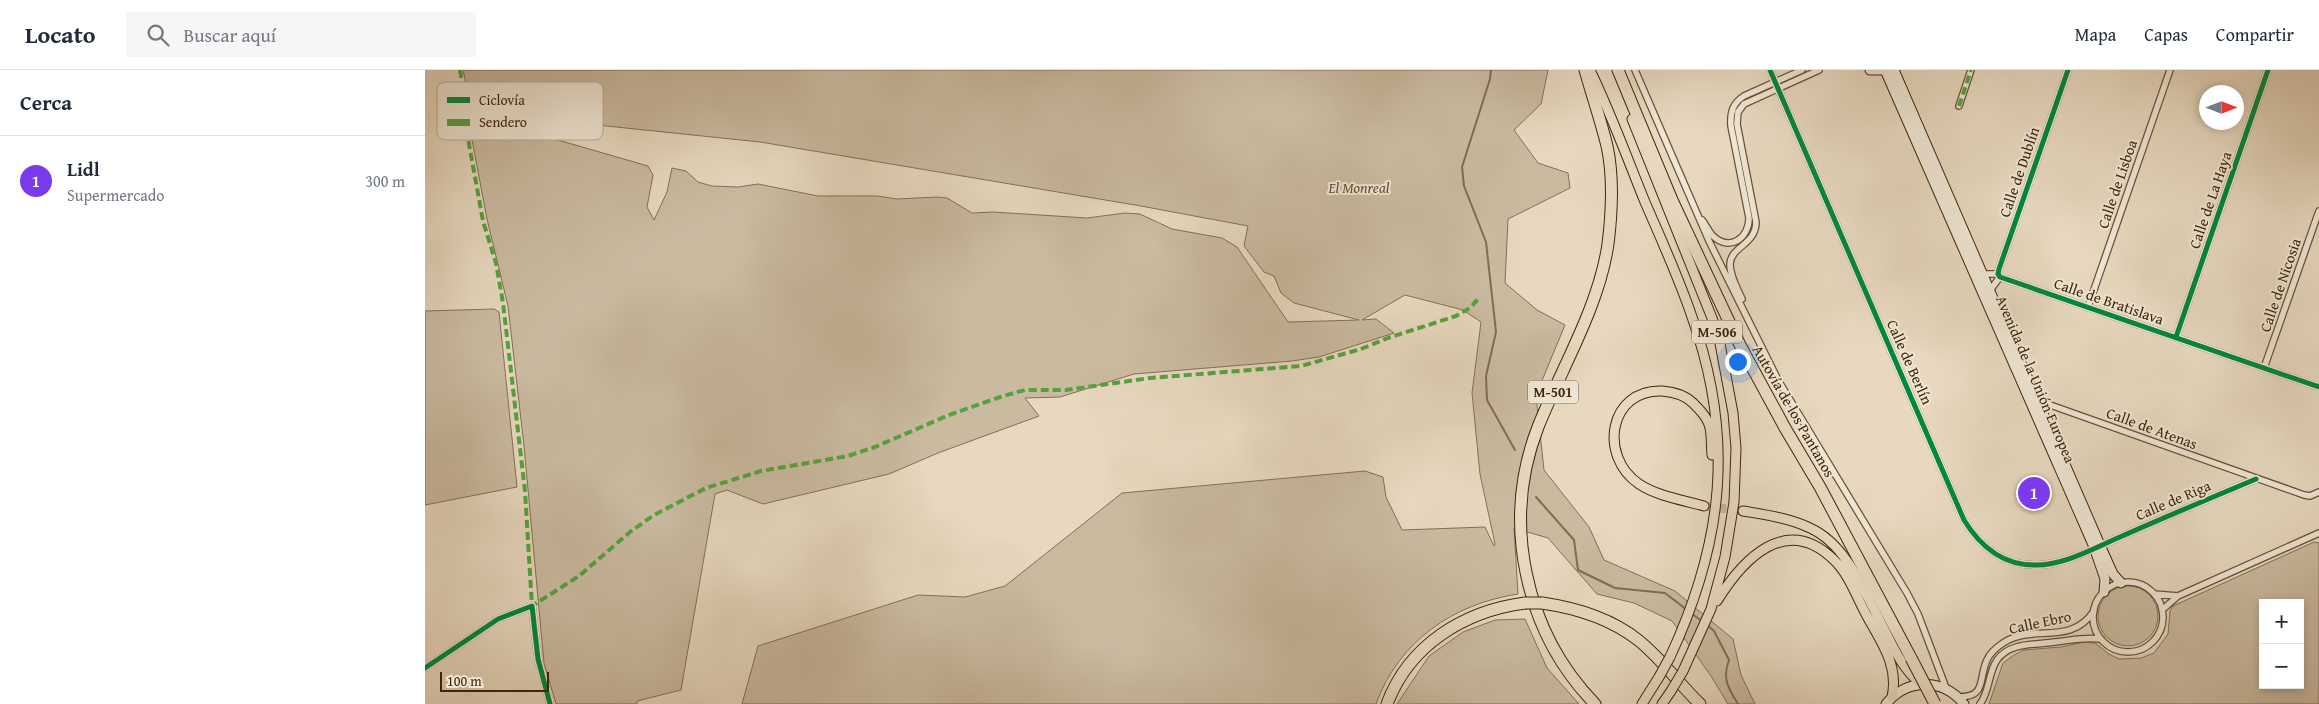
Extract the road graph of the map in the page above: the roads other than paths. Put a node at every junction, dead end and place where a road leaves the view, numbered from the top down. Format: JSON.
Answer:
{"nodes":[{"id":1,"x":1585,"y":70,"type":"edge"},
{"id":2,"x":1590,"y":70,"type":"edge"},
{"id":3,"x":1613,"y":70,"type":"edge"},
{"id":4,"x":1618,"y":70,"type":"edge"},
{"id":5,"x":1635,"y":70,"type":"edge"},
{"id":6,"x":1770,"y":70,"type":"edge"},
{"id":7,"x":1802,"y":70,"type":"edge"},
{"id":8,"x":1819,"y":70,"type":"edge"},
{"id":9,"x":1870,"y":70,"type":"edge"},
{"id":10,"x":1884,"y":70,"type":"edge"},
{"id":11,"x":1894,"y":70,"type":"edge"},
{"id":12,"x":1971,"y":70,"type":"edge"},
{"id":13,"x":2068,"y":70,"type":"edge"},
{"id":14,"x":2170,"y":70,"type":"edge"},
{"id":15,"x":2268,"y":70,"type":"edge"},
{"id":16,"x":1775,"y":86,"type":"junction"},
{"id":17,"x":1959,"y":106,"type":"dead end"},
{"id":18,"x":1685,"y":190,"type":"junction"},
{"id":19,"x":2319,"y":211,"type":"edge"},
{"id":20,"x":1984,"y":274,"type":"junction"},
{"id":21,"x":2001,"y":277,"type":"junction"},
{"id":22,"x":1991,"y":289,"type":"junction"},
{"id":23,"x":2088,"y":307,"type":"junction"},
{"id":24,"x":1757,"y":338,"type":"junction"},
{"id":25,"x":2176,"y":338,"type":"junction"},
{"id":26,"x":2264,"y":368,"type":"junction"},
{"id":27,"x":2319,"y":387,"type":"edge"},
{"id":28,"x":2039,"y":401,"type":"junction"},
{"id":29,"x":2256,"y":479,"type":"junction"},
{"id":30,"x":1719,"y":482,"type":"junction"},
{"id":31,"x":2319,"y":492,"type":"edge"},
{"id":32,"x":1704,"y":506,"type":"tunnel mouth"},
{"id":33,"x":1743,"y":511,"type":"tunnel mouth"},
{"id":34,"x":2319,"y":533,"type":"edge"},
{"id":35,"x":2097,"y":546,"type":"junction"},
{"id":36,"x":2121,"y":583,"type":"junction"},
{"id":37,"x":2104,"y":592,"type":"junction"},
{"id":38,"x":2154,"y":594,"type":"junction"},
{"id":39,"x":2178,"y":596,"type":"junction"},
{"id":40,"x":1711,"y":609,"type":"junction"},
{"id":41,"x":2162,"y":610,"type":"junction"},
{"id":42,"x":2094,"y":611,"type":"junction"},
{"id":43,"x":2101,"y":639,"type":"junction"},
{"id":44,"x":425,"y":668,"type":"edge"},
{"id":45,"x":1921,"y":684,"type":"junction"},
{"id":46,"x":1946,"y":688,"type":"junction"},
{"id":47,"x":1889,"y":700,"type":"edge"},
{"id":48,"x":1961,"y":701,"type":"edge"},
{"id":49,"x":550,"y":704,"type":"edge"},
{"id":50,"x":1387,"y":704,"type":"edge"},
{"id":51,"x":1595,"y":704,"type":"edge"},
{"id":52,"x":1642,"y":704,"type":"edge"},
{"id":53,"x":1662,"y":704,"type":"edge"},
{"id":54,"x":1700,"y":704,"type":"edge"},
{"id":55,"x":1935,"y":704,"type":"edge"},
{"id":56,"x":1981,"y":704,"type":"edge"}],
"edges":[{"from":1,"to":51,"type":"highway","number":"M-501"},
{"from":2,"to":30,"type":"main road","number":"M-506"},
{"from":3,"to":40,"type":"main road","number":"M-506"},
{"from":4,"to":55,"type":"highway","name":"Autovía de los Pantanos","bridge":true},
{"from":5,"to":18,"type":"street"},
{"from":6,"to":16,"type":"street","name":"Calle de Berlín"},
{"from":7,"to":16,"type":"street"},
{"from":8,"to":16,"type":"street"},
{"from":9,"to":10,"type":"street"},
{"from":10,"to":35,"type":"street","name":"Avenida de la Unión Europea"},
{"from":11,"to":20,"type":"street","name":"Avenida de la Unión Europea"},
{"from":12,"to":17,"type":"street"},
{"from":13,"to":21,"type":"street","name":"Calle de Dublín"},
{"from":14,"to":23,"type":"street","name":"Calle de Lisboa"},
{"from":15,"to":25,"type":"street","name":"Calle de La Haya"},
{"from":16,"to":18,"type":"street"},
{"from":16,"to":24,"type":"street"},
{"from":16,"to":35,"type":"street","name":"Calle de Berlín"},
{"from":18,"to":24,"type":"street"},
{"from":19,"to":26,"type":"street","name":"Calle de Nicosia"},
{"from":20,"to":21,"type":"street","name":"Calle de Bratislava"},
{"from":20,"to":22,"type":"street","name":"Avenida de la Unión Europea"},
{"from":21,"to":22,"type":"street","name":"Calle de Dublín"},
{"from":21,"to":23,"type":"street","name":"Calle de Bratislava"},
{"from":22,"to":28,"type":"street","name":"Avenida de la Unión Europea"},
{"from":23,"to":25,"type":"street","name":"Calle de Bratislava"},
{"from":24,"to":46,"type":"street"},
{"from":25,"to":26,"type":"street","name":"Calle de Bratislava"},
{"from":26,"to":27,"type":"street","name":"Calle de Bratislava"},
{"from":28,"to":29,"type":"street","name":"Calle de Atenas"},
{"from":28,"to":35,"type":"street","name":"Avenida de la Unión Europea"},
{"from":29,"to":31,"type":"street","name":"Calle de Atenas"},
{"from":29,"to":35,"type":"street","name":"Calle de Riga"},
{"from":30,"to":32,"type":"main road"},
{"from":30,"to":52,"type":"main road","number":"M-506","bridge":true},
{"from":33,"to":45,"type":"main road"},
{"from":34,"to":39,"type":"street"},
{"from":35,"to":36,"type":"street","name":"Avenida de la Unión Europea"},
{"from":35,"to":37,"type":"street","name":"Avenida de la Unión Europea"},
{"from":36,"to":37,"type":"street"},
{"from":36,"to":38,"type":"street"},
{"from":37,"to":42,"type":"street"},
{"from":38,"to":39,"type":"street"},
{"from":38,"to":41,"type":"street"},
{"from":39,"to":41,"type":"street"},
{"from":40,"to":47,"type":"main road"},
{"from":40,"to":53,"type":"main road","number":"M-506","bridge":true},
{"from":41,"to":43,"type":"street"},
{"from":42,"to":43,"type":"street"},
{"from":42,"to":48,"type":"street","name":"Calle Ebro"},
{"from":43,"to":56,"type":"street","name":"Calle Ebro"},
{"from":44,"to":49,"type":"street"},
{"from":45,"to":46,"type":"street"},
{"from":45,"to":47,"type":"street"},
{"from":46,"to":48,"type":"street"},
{"from":50,"to":54,"type":"highway","bridge":true}]}
